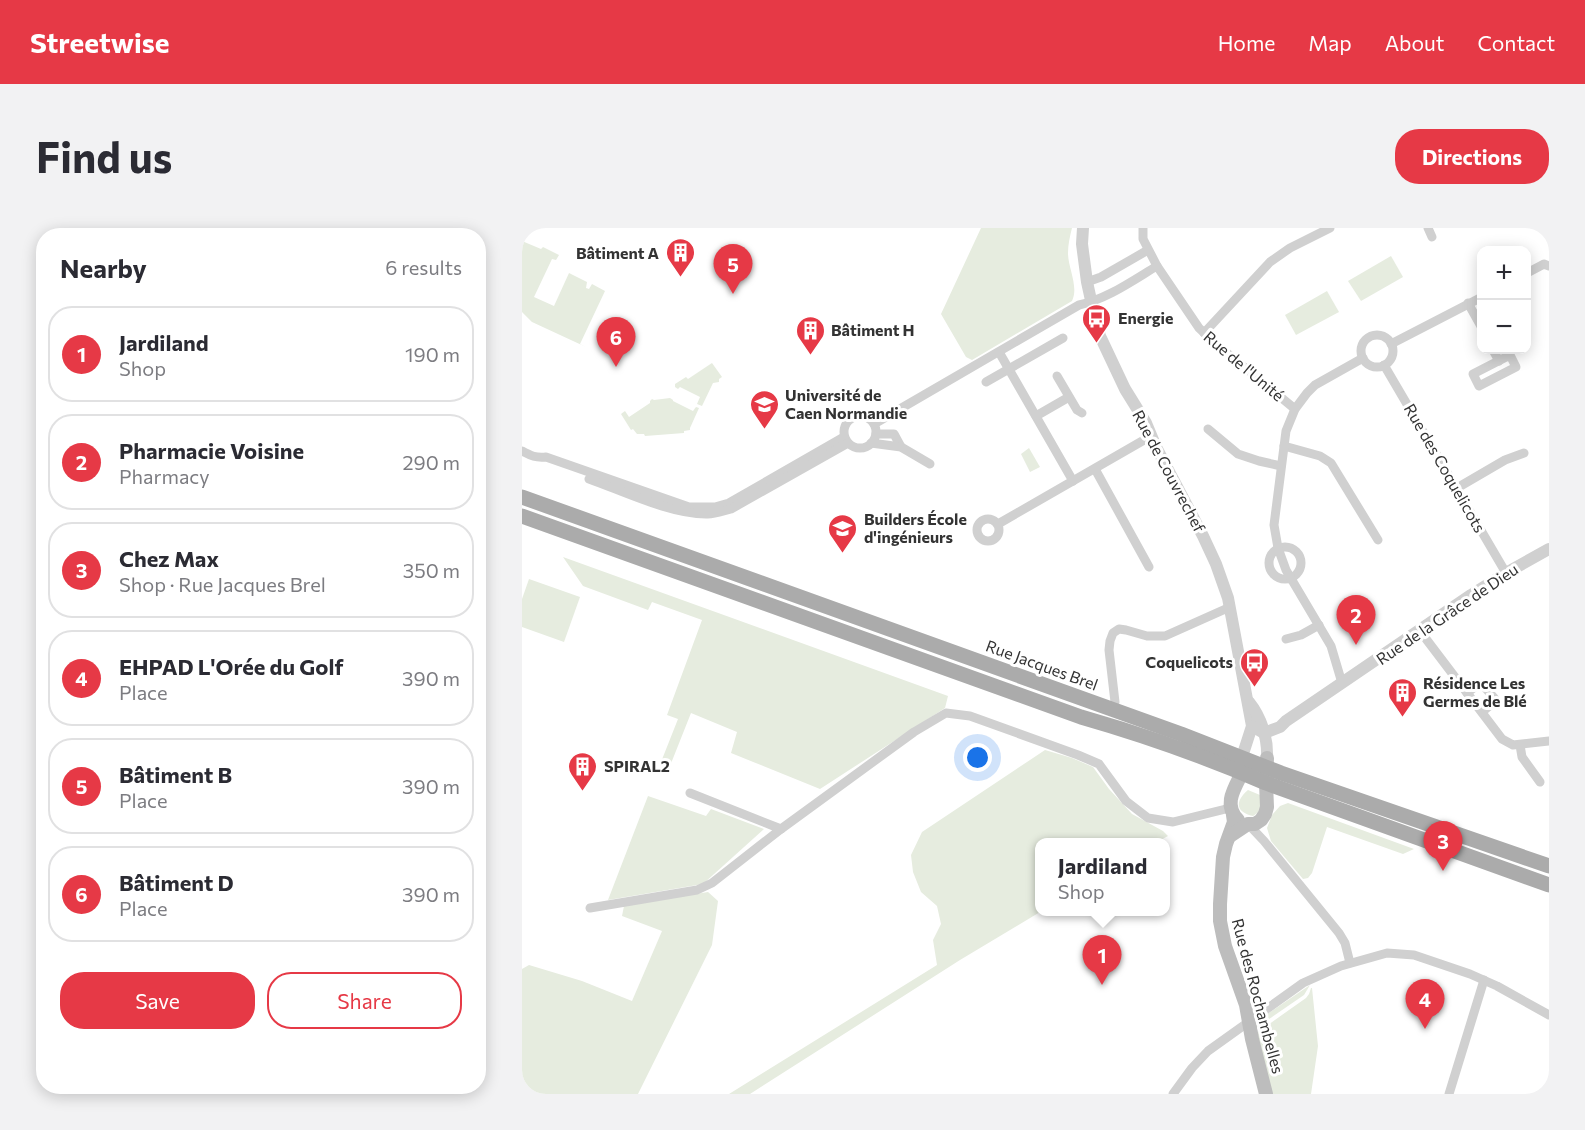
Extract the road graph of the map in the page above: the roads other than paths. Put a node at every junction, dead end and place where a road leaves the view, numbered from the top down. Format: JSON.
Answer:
{"nodes":[{"id":1,"x":1083,"y":228,"type":"edge"},
{"id":2,"x":1143,"y":228,"type":"edge"},
{"id":3,"x":1330,"y":228,"type":"edge"},
{"id":4,"x":1312,"y":232,"type":"edge"},
{"id":5,"x":1148,"y":250,"type":"junction"},
{"id":6,"x":1157,"y":266,"type":"junction"},
{"id":7,"x":1549,"y":266,"type":"edge"},
{"id":8,"x":1531,"y":271,"type":"edge"},
{"id":9,"x":1087,"y":282,"type":"junction"},
{"id":10,"x":1477,"y":299,"type":"edge"},
{"id":11,"x":1092,"y":303,"type":"junction"},
{"id":12,"x":1468,"y":303,"type":"junction"},
{"id":13,"x":1477,"y":319,"type":"edge"},
{"id":14,"x":1204,"y":333,"type":"junction"},
{"id":15,"x":1063,"y":338,"type":"dead end"},
{"id":16,"x":1391,"y":344,"type":"junction"},
{"id":17,"x":999,"y":352,"type":"junction"},
{"id":18,"x":1495,"y":354,"type":"edge"},
{"id":19,"x":1363,"y":358,"type":"junction"},
{"id":20,"x":1499,"y":361,"type":"dead end"},
{"id":21,"x":1384,"y":365,"type":"junction"},
{"id":22,"x":1009,"y":369,"type":"junction"},
{"id":23,"x":1057,"y":376,"type":"dead end"},
{"id":24,"x":986,"y":382,"type":"dead end"},
{"id":25,"x":1069,"y":397,"type":"junction"},
{"id":26,"x":1295,"y":409,"type":"junction"},
{"id":27,"x":1083,"y":414,"type":"dead end"},
{"id":28,"x":1036,"y":416,"type":"junction"},
{"id":29,"x":874,"y":424,"type":"junction"},
{"id":30,"x":1208,"y":429,"type":"dead end"},
{"id":31,"x":876,"y":434,"type":"junction"},
{"id":32,"x":1151,"y":436,"type":"junction"},
{"id":33,"x":846,"y":440,"type":"junction"},
{"id":34,"x":871,"y":443,"type":"junction"},
{"id":35,"x":1284,"y":446,"type":"junction"},
{"id":36,"x":901,"y":447,"type":"junction"},
{"id":37,"x":522,"y":451,"type":"edge"},
{"id":38,"x":1524,"y":453,"type":"dead end"},
{"id":39,"x":930,"y":464,"type":"dead end"},
{"id":40,"x":1281,"y":466,"type":"junction"},
{"id":41,"x":1095,"y":468,"type":"junction"},
{"id":42,"x":1073,"y":481,"type":"junction"},
{"id":43,"x":1457,"y":488,"type":"junction"},
{"id":44,"x":522,"y":497,"type":"edge"},
{"id":45,"x":522,"y":516,"type":"edge"},
{"id":46,"x":998,"y":524,"type":"dead end"},
{"id":47,"x":1378,"y":540,"type":"dead end"},
{"id":48,"x":1278,"y":548,"type":"junction"},
{"id":49,"x":1549,"y":549,"type":"edge"},
{"id":50,"x":1149,"y":567,"type":"dead end"},
{"id":51,"x":1506,"y":573,"type":"junction"},
{"id":52,"x":1291,"y":578,"type":"junction"},
{"id":53,"x":1230,"y":607,"type":"junction"},
{"id":54,"x":1319,"y":625,"type":"junction"},
{"id":55,"x":1420,"y":631,"type":"junction"},
{"id":56,"x":1286,"y":639,"type":"dead end"},
{"id":57,"x":1342,"y":683,"type":"junction"},
{"id":58,"x":1467,"y":693,"type":"junction"},
{"id":59,"x":1248,"y":701,"type":"junction"},
{"id":60,"x":1113,"y":706,"type":"junction"},
{"id":61,"x":1257,"y":712,"type":"junction"},
{"id":62,"x":1482,"y":712,"type":"junction"},
{"id":63,"x":1286,"y":721,"type":"junction"},
{"id":64,"x":1252,"y":726,"type":"junction"},
{"id":65,"x":1264,"y":733,"type":"junction"},
{"id":66,"x":1549,"y":741,"type":"edge"},
{"id":67,"x":1520,"y":745,"type":"junction"},
{"id":68,"x":1242,"y":757,"type":"junction"},
{"id":69,"x":1263,"y":763,"type":"junction"},
{"id":70,"x":1242,"y":773,"type":"junction"},
{"id":71,"x":1540,"y":782,"type":"dead end"},
{"id":72,"x":1266,"y":783,"type":"junction"},
{"id":73,"x":1286,"y":790,"type":"junction"},
{"id":74,"x":690,"y":793,"type":"dead end"},
{"id":75,"x":1266,"y":811,"type":"junction"},
{"id":76,"x":1232,"y":812,"type":"junction"},
{"id":77,"x":1248,"y":824,"type":"junction"},
{"id":78,"x":781,"y":829,"type":"junction"},
{"id":79,"x":1230,"y":836,"type":"junction"},
{"id":80,"x":1264,"y":841,"type":"junction"},
{"id":81,"x":1549,"y":866,"type":"edge"},
{"id":82,"x":1549,"y":885,"type":"edge"},
{"id":83,"x":590,"y":908,"type":"dead end"},
{"id":84,"x":1350,"y":963,"type":"junction"},
{"id":85,"x":1484,"y":980,"type":"junction"},
{"id":86,"x":1549,"y":1015,"type":"edge"},
{"id":87,"x":1249,"y":1022,"type":"junction"},
{"id":88,"x":1173,"y":1094,"type":"edge"},
{"id":89,"x":1266,"y":1094,"type":"edge"},
{"id":90,"x":1449,"y":1094,"type":"edge"}],
"edges":[{"from":1,"to":9,"type":"street","name":"Rue de Couvrechef"},
{"from":2,"to":5,"type":"street","name":"Rue de l'Unité"},
{"from":3,"to":4,"type":"street"},
{"from":4,"to":14,"type":"street"},
{"from":5,"to":6,"type":"street","name":"Rue de l'Unité"},
{"from":5,"to":9,"type":"street"},
{"from":6,"to":11,"type":"street"},
{"from":6,"to":14,"type":"street","name":"Rue de l'Unité"},
{"from":7,"to":8,"type":"street"},
{"from":9,"to":11,"type":"street","name":"Rue de Couvrechef"},
{"from":10,"to":12,"type":"street"},
{"from":11,"to":17,"type":"street"},
{"from":11,"to":32,"type":"street","name":"Rue de Couvrechef"},
{"from":12,"to":13,"type":"street"},
{"from":12,"to":16,"type":"street"},
{"from":14,"to":26,"type":"street","name":"Rue de l'Unité"},
{"from":15,"to":22,"type":"street"},
{"from":16,"to":19,"type":"street"},
{"from":16,"to":21,"type":"street"},
{"from":17,"to":22,"type":"street"},
{"from":17,"to":29,"type":"street"},
{"from":18,"to":20,"type":"street"},
{"from":19,"to":21,"type":"street"},
{"from":19,"to":26,"type":"street"},
{"from":21,"to":43,"type":"street","name":"Rue des Coquelicots"},
{"from":22,"to":24,"type":"street"},
{"from":22,"to":28,"type":"street"},
{"from":23,"to":25,"type":"street"},
{"from":25,"to":27,"type":"street"},
{"from":25,"to":28,"type":"street"},
{"from":26,"to":35,"type":"street"},
{"from":28,"to":42,"type":"street"},
{"from":29,"to":31,"type":"street"},
{"from":29,"to":33,"type":"street"},
{"from":30,"to":40,"type":"street"},
{"from":31,"to":34,"type":"street"},
{"from":31,"to":36,"type":"street"},
{"from":32,"to":41,"type":"street"},
{"from":32,"to":53,"type":"street","name":"Rue de Couvrechef"},
{"from":33,"to":34,"type":"street"},
{"from":33,"to":37,"type":"street"},
{"from":34,"to":36,"type":"street"},
{"from":35,"to":40,"type":"street"},
{"from":35,"to":47,"type":"street"},
{"from":36,"to":39,"type":"street"},
{"from":38,"to":43,"type":"street"},
{"from":40,"to":48,"type":"street"},
{"from":41,"to":42,"type":"street"},
{"from":41,"to":50,"type":"street"},
{"from":42,"to":46,"type":"street"},
{"from":43,"to":51,"type":"street","name":"Rue des Coquelicots"},
{"from":44,"to":60,"type":"main road","name":"Rue Jacques Brel"},
{"from":45,"to":70,"type":"main road"},
{"from":48,"to":52,"type":"street"},
{"from":48,"to":52,"type":"street"},
{"from":49,"to":51,"type":"street","name":"Rue de la Grâce de Dieu"},
{"from":51,"to":55,"type":"street","name":"Rue de la Grâce de Dieu"},
{"from":52,"to":54,"type":"street"},
{"from":53,"to":59,"type":"street","name":"Rue de Couvrechef"},
{"from":53,"to":60,"type":"street"},
{"from":54,"to":56,"type":"street"},
{"from":54,"to":57,"type":"street"},
{"from":55,"to":57,"type":"street","name":"Rue de la Grâce de Dieu"},
{"from":55,"to":58,"type":"street"},
{"from":57,"to":63,"type":"street","name":"Rue de la Grâce de Dieu"},
{"from":58,"to":62,"type":"street"},
{"from":58,"to":62,"type":"street"},
{"from":59,"to":61,"type":"street","name":"Rue de Couvrechef"},
{"from":59,"to":64,"type":"street","name":"Rue de Couvrechef"},
{"from":60,"to":68,"type":"main road","name":"Rue Jacques Brel"},
{"from":61,"to":63,"type":"street"},
{"from":61,"to":65,"type":"street","name":"Rue de Couvrechef"},
{"from":62,"to":67,"type":"street"},
{"from":63,"to":65,"type":"street","name":"Rue de la Grâce de Dieu"},
{"from":64,"to":65,"type":"street"},
{"from":64,"to":68,"type":"street","name":"Rue de Couvrechef"},
{"from":65,"to":69,"type":"street","name":"Rue de Couvrechef"},
{"from":66,"to":67,"type":"street"},
{"from":67,"to":71,"type":"street"},
{"from":68,"to":69,"type":"main road","name":"Rue Jacques Brel"},
{"from":68,"to":70,"type":"street","name":"Rue de Couvrechef"},
{"from":69,"to":70,"type":"main road"},
{"from":69,"to":72,"type":"main road"},
{"from":69,"to":81,"type":"main road","name":"Rue Jacques Brel"},
{"from":70,"to":72,"type":"main road"},
{"from":70,"to":76,"type":"main road","name":"Rue des Rochambelles"},
{"from":72,"to":73,"type":"main road"},
{"from":72,"to":75,"type":"main road"},
{"from":73,"to":75,"type":"main road"},
{"from":73,"to":82,"type":"main road"},
{"from":74,"to":78,"type":"street"},
{"from":75,"to":77,"type":"main road"},
{"from":75,"to":80,"type":"street"},
{"from":76,"to":77,"type":"main road"},
{"from":76,"to":78,"type":"street"},
{"from":76,"to":79,"type":"main road","name":"Rue des Rochambelles"},
{"from":77,"to":79,"type":"main road"},
{"from":77,"to":80,"type":"street"},
{"from":78,"to":83,"type":"street"},
{"from":79,"to":87,"type":"main road","name":"Rue des Rochambelles"},
{"from":80,"to":84,"type":"street"},
{"from":84,"to":85,"type":"street"},
{"from":84,"to":87,"type":"street"},
{"from":85,"to":86,"type":"street"},
{"from":85,"to":90,"type":"street"},
{"from":87,"to":88,"type":"street"},
{"from":87,"to":89,"type":"main road","name":"Rue des Rochambelles"}]}
